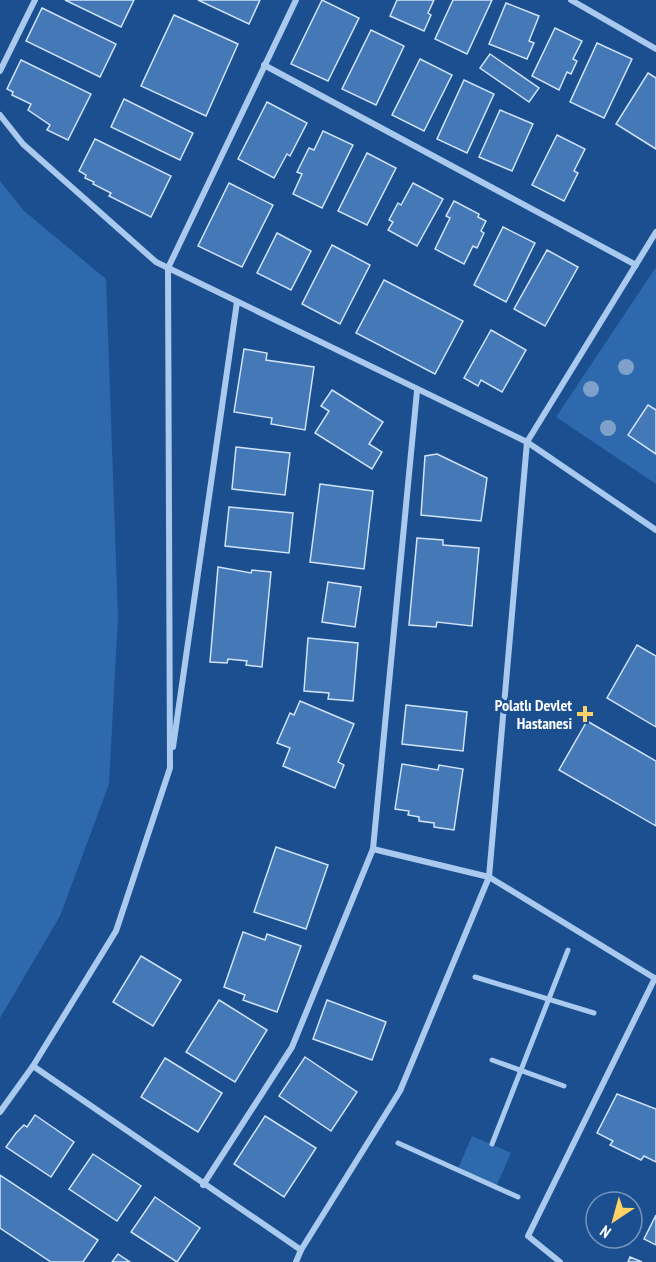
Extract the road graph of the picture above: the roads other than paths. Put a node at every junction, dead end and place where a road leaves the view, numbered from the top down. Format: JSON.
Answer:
{"nodes":[{"id":1,"x":35,"y":0,"type":"edge"},
{"id":2,"x":296,"y":0,"type":"edge"},
{"id":3,"x":571,"y":0,"type":"edge"},
{"id":4,"x":656,"y":49,"type":"edge"},
{"id":5,"x":264,"y":65,"type":"junction"},
{"id":6,"x":0,"y":72,"type":"edge"},
{"id":7,"x":0,"y":115,"type":"edge"},
{"id":8,"x":656,"y":232,"type":"edge"},
{"id":9,"x":636,"y":265,"type":"junction"},
{"id":10,"x":168,"y":268,"type":"junction"},
{"id":11,"x":237,"y":302,"type":"junction"},
{"id":12,"x":417,"y":391,"type":"junction"},
{"id":13,"x":527,"y":442,"type":"junction"},
{"id":14,"x":656,"y":530,"type":"edge"},
{"id":15,"x":170,"y":768,"type":"junction"},
{"id":16,"x":373,"y":849,"type":"junction"},
{"id":17,"x":489,"y":877,"type":"junction"},
{"id":18,"x":567,"y":950,"type":"dead end"},
{"id":19,"x":475,"y":977,"type":"dead end"},
{"id":20,"x":655,"y":979,"type":"edge"},
{"id":21,"x":548,"y":999,"type":"junction"},
{"id":22,"x":594,"y":1013,"type":"dead end"},
{"id":23,"x":492,"y":1060,"type":"dead end"},
{"id":24,"x":33,"y":1066,"type":"junction"},
{"id":25,"x":521,"y":1070,"type":"junction"},
{"id":26,"x":564,"y":1086,"type":"dead end"},
{"id":27,"x":0,"y":1112,"type":"edge"},
{"id":28,"x":398,"y":1143,"type":"dead end"},
{"id":29,"x":492,"y":1144,"type":"dead end"},
{"id":30,"x":203,"y":1185,"type":"junction"},
{"id":31,"x":518,"y":1197,"type":"dead end"},
{"id":32,"x":301,"y":1250,"type":"junction"},
{"id":33,"x":296,"y":1262,"type":"edge"},
{"id":34,"x":560,"y":1262,"type":"edge"}],
"edges":[{"from":1,"to":6,"type":"street"},
{"from":2,"to":5,"type":"street"},
{"from":3,"to":4,"type":"street"},
{"from":5,"to":9,"type":"street"},
{"from":5,"to":10,"type":"street"},
{"from":7,"to":10,"type":"street"},
{"from":8,"to":9,"type":"street"},
{"from":9,"to":13,"type":"street"},
{"from":10,"to":11,"type":"street"},
{"from":10,"to":15,"type":"street"},
{"from":11,"to":12,"type":"street"},
{"from":11,"to":15,"type":"street"},
{"from":12,"to":13,"type":"street"},
{"from":12,"to":16,"type":"street"},
{"from":13,"to":14,"type":"street"},
{"from":13,"to":17,"type":"street"},
{"from":15,"to":24,"type":"street"},
{"from":16,"to":17,"type":"street"},
{"from":16,"to":30,"type":"street"},
{"from":17,"to":20,"type":"street"},
{"from":17,"to":32,"type":"street"},
{"from":18,"to":21,"type":"street"},
{"from":19,"to":21,"type":"street"},
{"from":20,"to":34,"type":"street"},
{"from":21,"to":22,"type":"street"},
{"from":21,"to":25,"type":"street"},
{"from":23,"to":25,"type":"street"},
{"from":24,"to":27,"type":"street"},
{"from":24,"to":30,"type":"street"},
{"from":25,"to":26,"type":"street"},
{"from":25,"to":29,"type":"street"},
{"from":28,"to":31,"type":"street"},
{"from":30,"to":32,"type":"street"},
{"from":32,"to":33,"type":"street"}]}
